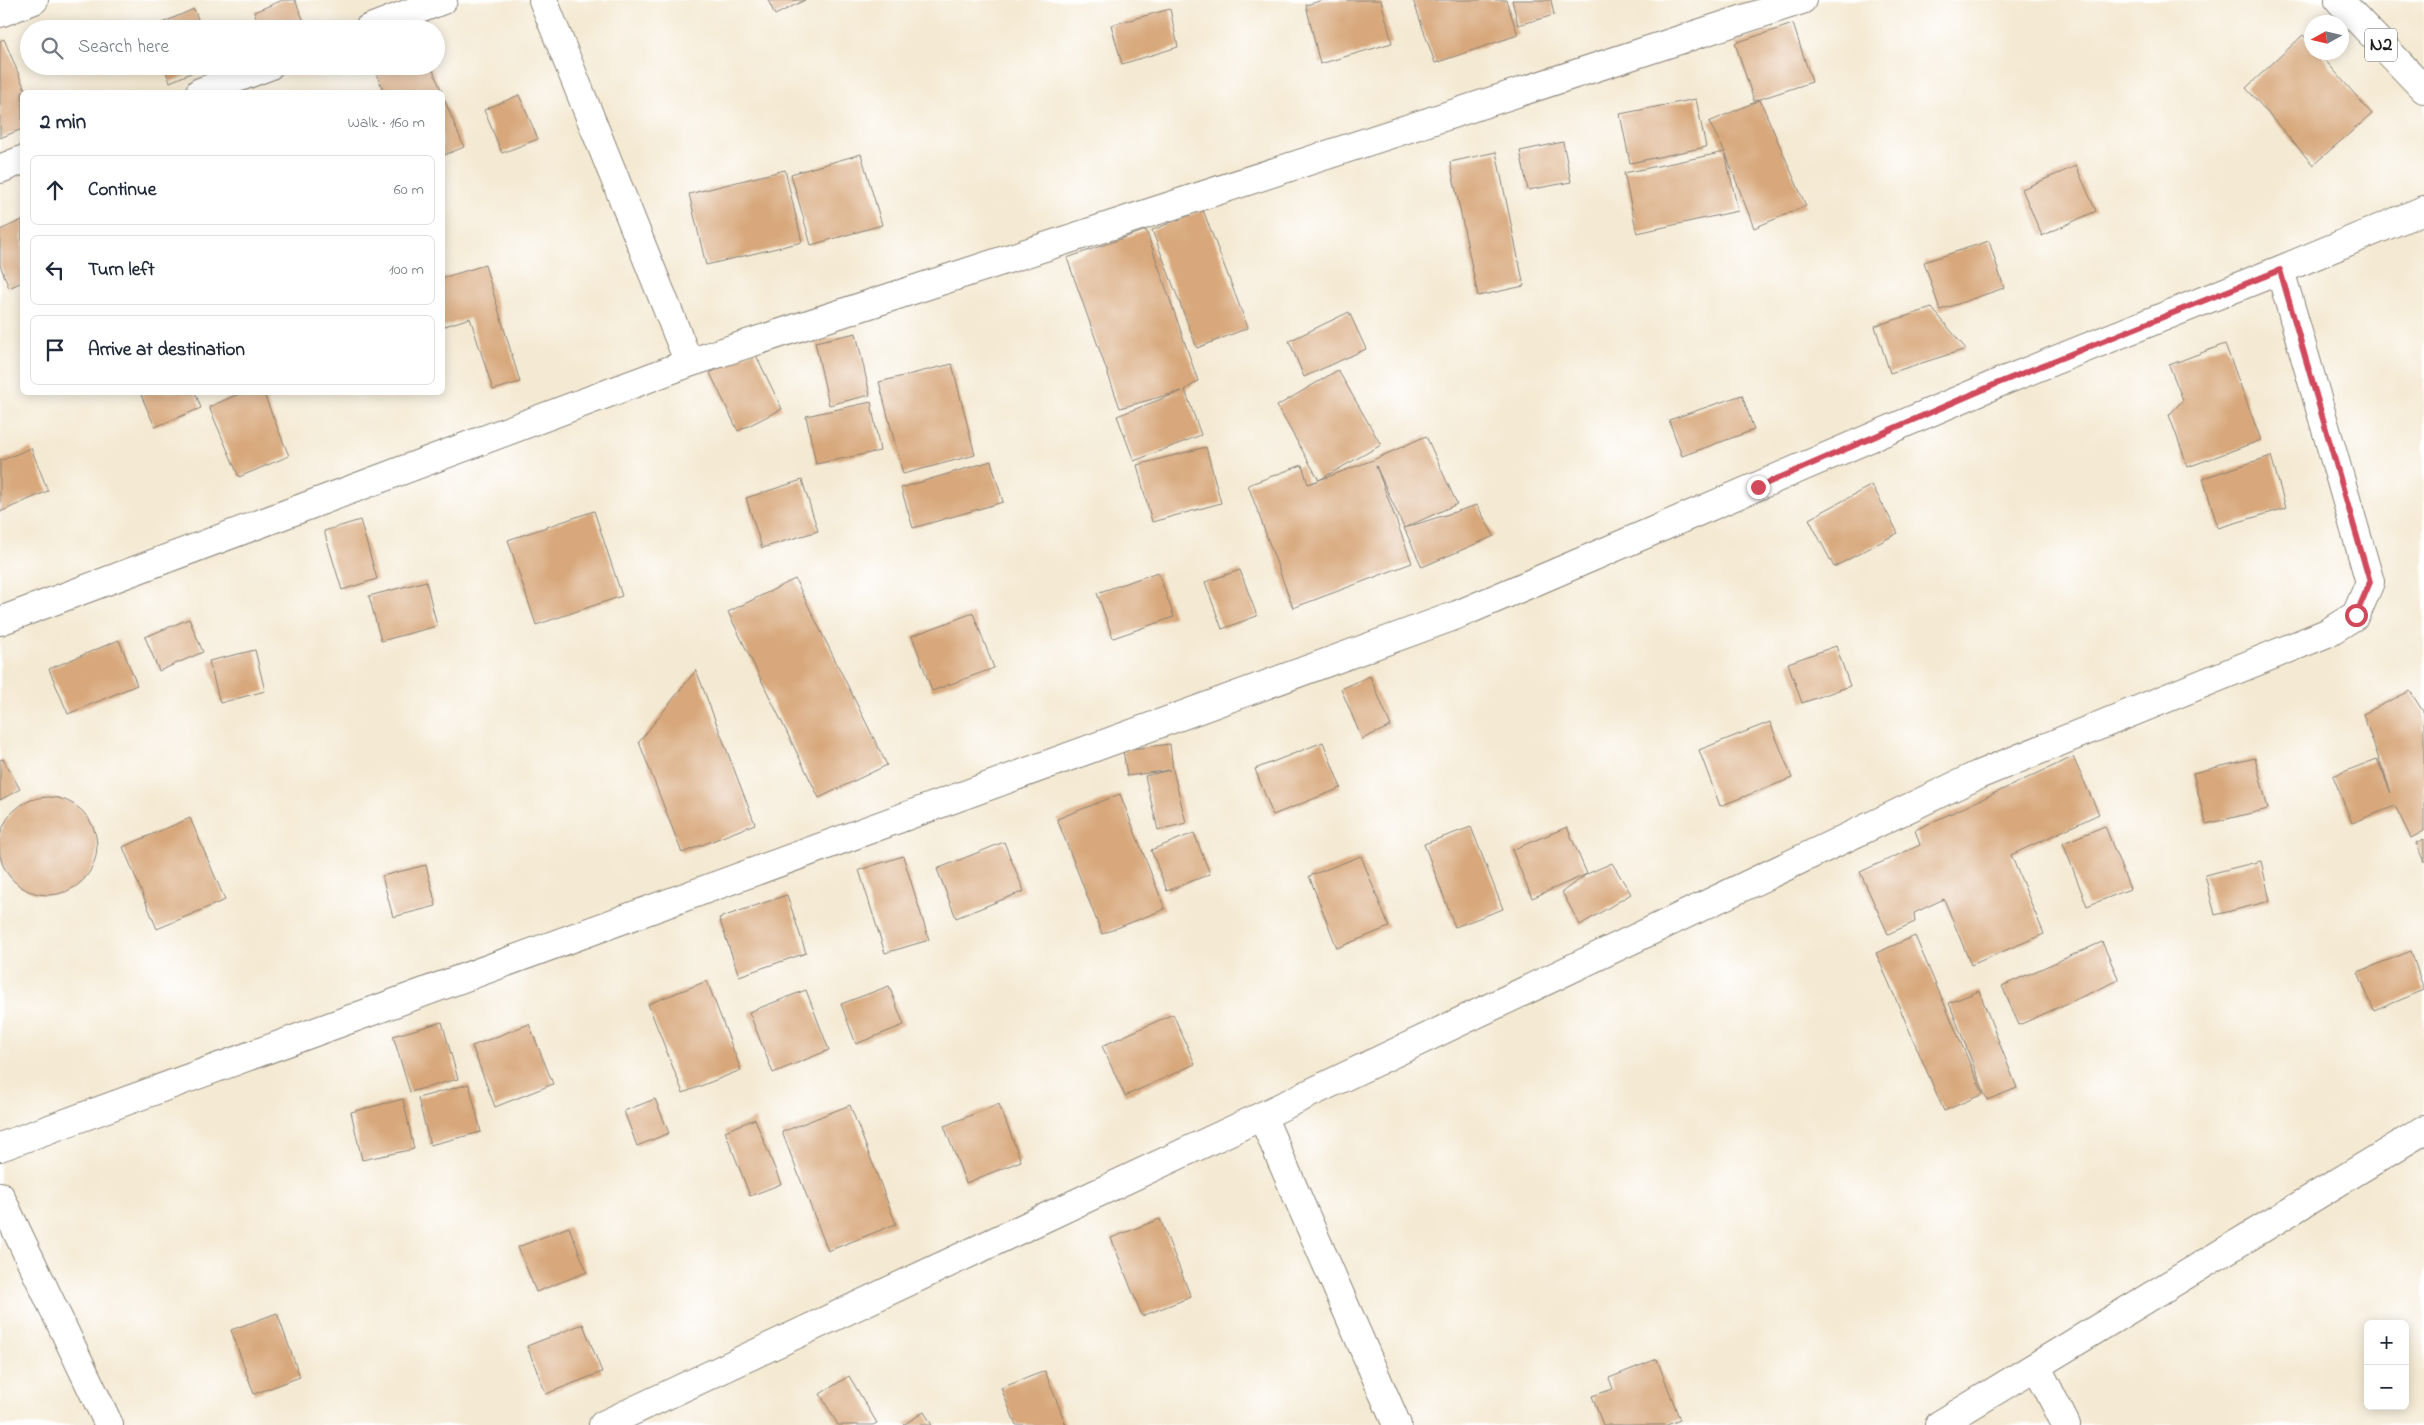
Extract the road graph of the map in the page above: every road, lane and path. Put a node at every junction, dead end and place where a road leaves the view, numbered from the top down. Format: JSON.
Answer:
{"nodes":[{"id":1,"x":34,"y":0,"type":"edge"},
{"id":2,"x":443,"y":0,"type":"edge"},
{"id":3,"x":543,"y":0,"type":"edge"},
{"id":4,"x":1802,"y":0,"type":"edge"},
{"id":5,"x":2338,"y":0,"type":"edge"},
{"id":6,"x":0,"y":13,"type":"edge"},
{"id":7,"x":391,"y":20,"type":"edge"},
{"id":8,"x":245,"y":75,"type":"edge"},
{"id":9,"x":2424,"y":89,"type":"edge"},
{"id":10,"x":205,"y":90,"type":"edge"},
{"id":11,"x":20,"y":161,"type":"edge"},
{"id":12,"x":0,"y":168,"type":"edge"},
{"id":13,"x":2424,"y":210,"type":"edge"},
{"id":14,"x":2280,"y":270,"type":"junction"},
{"id":15,"x":689,"y":363,"type":"junction"},
{"id":16,"x":0,"y":621,"type":"edge"},
{"id":17,"x":1262,"y":1116,"type":"junction"},
{"id":18,"x":2424,"y":1130,"type":"edge"},
{"id":19,"x":0,"y":1147,"type":"edge"},
{"id":20,"x":0,"y":1196,"type":"edge"},
{"id":21,"x":2037,"y":1367,"type":"junction"},
{"id":22,"x":109,"y":1425,"type":"edge"},
{"id":23,"x":603,"y":1425,"type":"edge"},
{"id":24,"x":1397,"y":1425,"type":"edge"},
{"id":25,"x":1939,"y":1425,"type":"edge"},
{"id":26,"x":2066,"y":1425,"type":"edge"}],
"edges":[{"from":1,"to":6,"type":"main road"},
{"from":2,"to":7,"type":"main road"},
{"from":3,"to":15,"type":"main road"},
{"from":4,"to":15,"type":"main road"},
{"from":5,"to":9,"type":"main road","number":"N2"},
{"from":8,"to":10,"type":"main road"},
{"from":11,"to":12,"type":"main road"},
{"from":13,"to":14,"type":"main road"},
{"from":14,"to":17,"type":"main road"},
{"from":14,"to":19,"type":"main road"},
{"from":15,"to":16,"type":"main road"},
{"from":17,"to":23,"type":"main road"},
{"from":17,"to":24,"type":"main road"},
{"from":18,"to":21,"type":"main road"},
{"from":20,"to":22,"type":"main road"},
{"from":21,"to":25,"type":"main road"},
{"from":21,"to":26,"type":"main road"}]}
